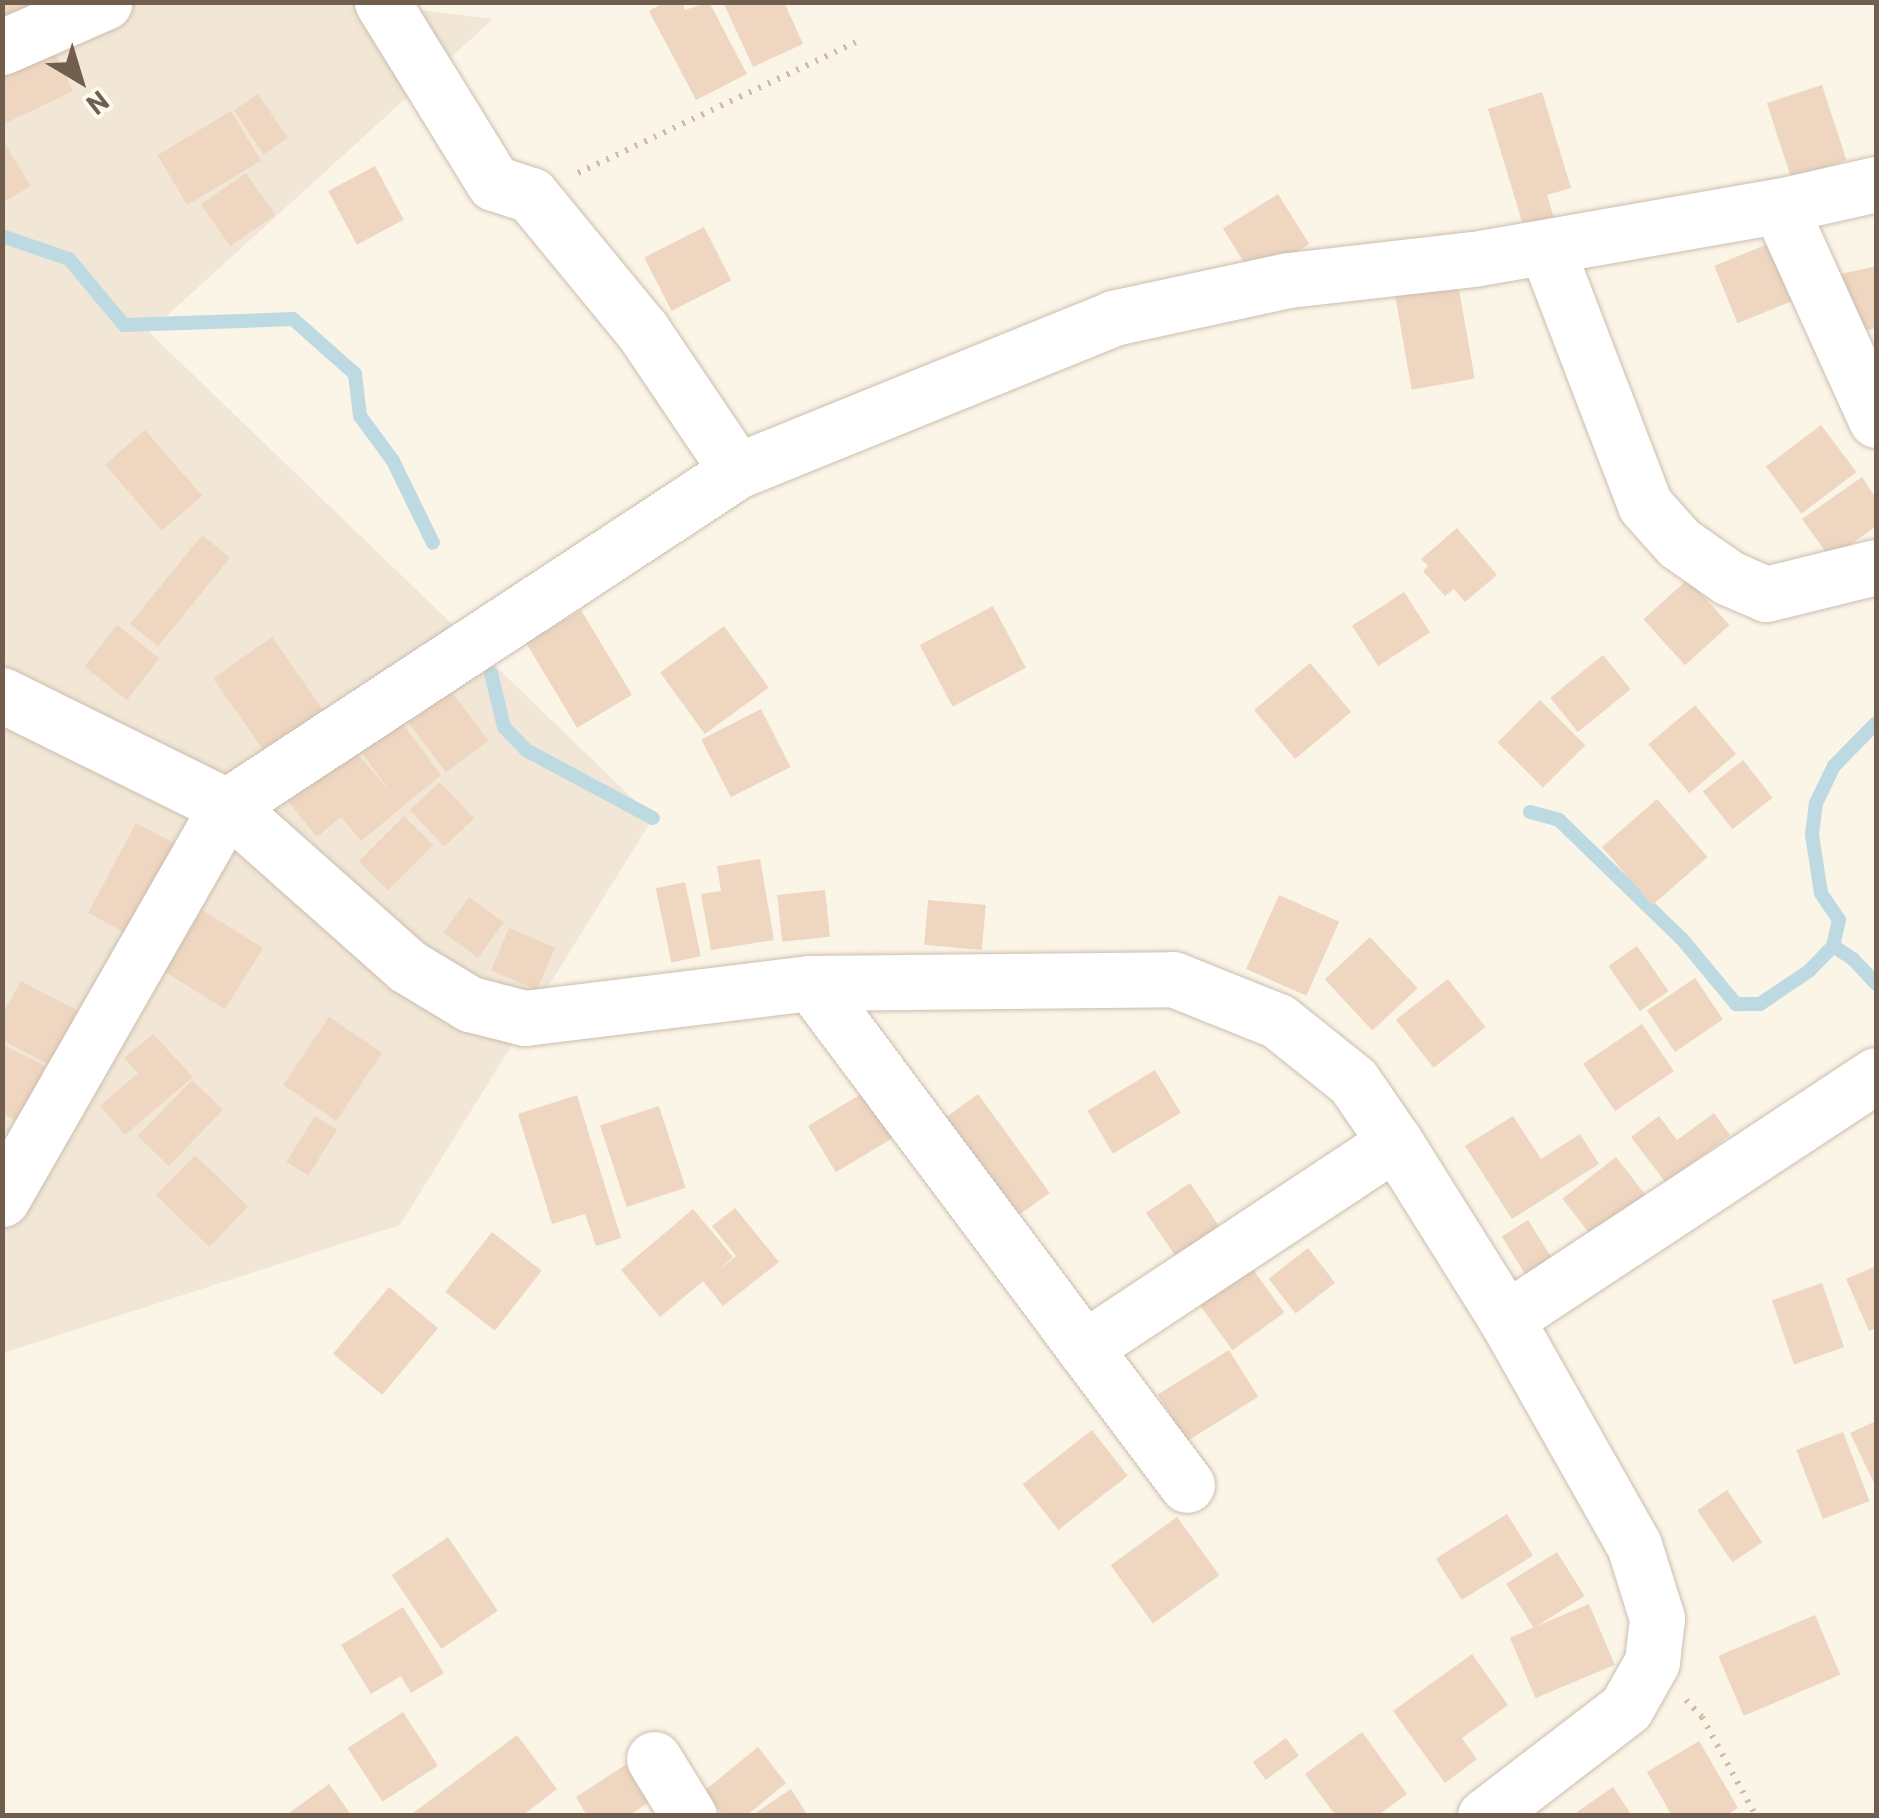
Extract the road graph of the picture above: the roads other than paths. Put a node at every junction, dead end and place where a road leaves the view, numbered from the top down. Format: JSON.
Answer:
{"nodes":[{"id":1,"x":382,"y":2,"type":"edge"},
{"id":2,"x":102,"y":3,"type":"edge"},
{"id":3,"x":2,"y":47,"type":"edge"},
{"id":4,"x":1876,"y":184,"type":"edge"},
{"id":5,"x":1779,"y":206,"type":"junction"},
{"id":6,"x":1546,"y":247,"type":"junction"},
{"id":7,"x":1876,"y":420,"type":"edge"},
{"id":8,"x":737,"y":471,"type":"junction"},
{"id":9,"x":1876,"y":567,"type":"edge"},
{"id":10,"x":2,"y":695,"type":"edge"},
{"id":11,"x":227,"y":806,"type":"junction"},
{"id":12,"x":811,"y":983,"type":"junction"},
{"id":13,"x":1876,"y":1075,"type":"edge"},
{"id":14,"x":1396,"y":1142,"type":"junction"},
{"id":15,"x":2,"y":1199,"type":"edge"},
{"id":16,"x":1506,"y":1319,"type":"junction"},
{"id":17,"x":1084,"y":1348,"type":"junction"},
{"id":18,"x":1187,"y":1485,"type":"dead end"},
{"id":19,"x":654,"y":1759,"type":"dead end"},
{"id":20,"x":690,"y":1816,"type":"edge"},
{"id":21,"x":1486,"y":1816,"type":"edge"}],
"edges":[{"from":1,"to":8,"type":"street"},
{"from":2,"to":3,"type":"street"},
{"from":4,"to":5,"type":"street"},
{"from":5,"to":6,"type":"street"},
{"from":5,"to":7,"type":"street"},
{"from":6,"to":8,"type":"street"},
{"from":6,"to":9,"type":"street"},
{"from":8,"to":11,"type":"street"},
{"from":10,"to":11,"type":"street"},
{"from":11,"to":12,"type":"street"},
{"from":11,"to":15,"type":"street"},
{"from":12,"to":14,"type":"street"},
{"from":12,"to":17,"type":"street"},
{"from":13,"to":16,"type":"street"},
{"from":14,"to":16,"type":"street"},
{"from":14,"to":17,"type":"street"},
{"from":16,"to":21,"type":"street"},
{"from":17,"to":18,"type":"street"},
{"from":19,"to":20,"type":"street"}]}
